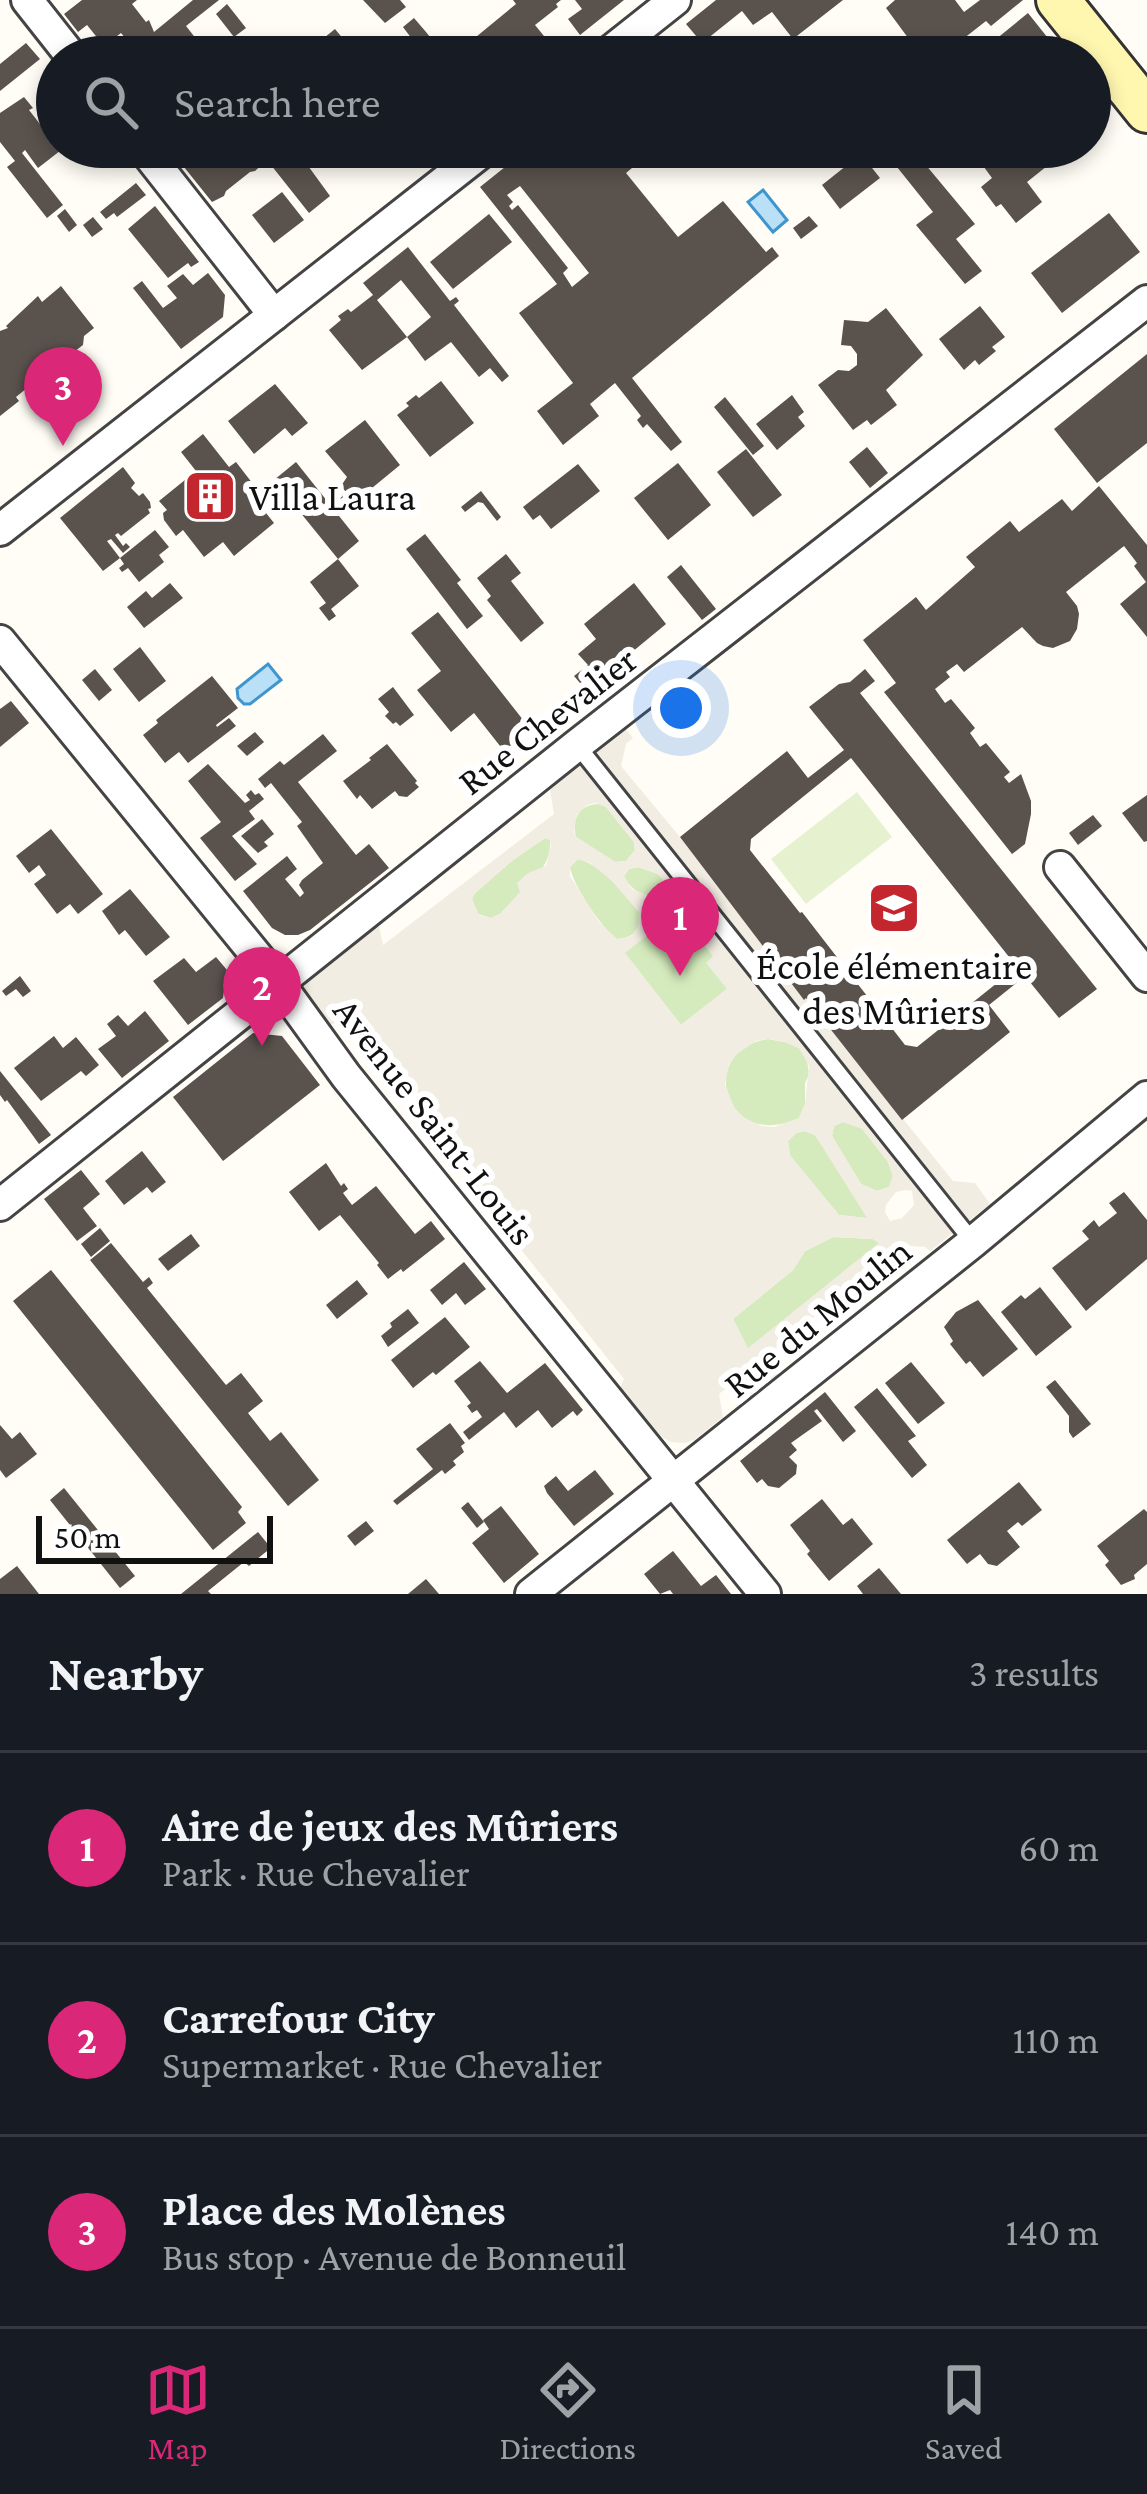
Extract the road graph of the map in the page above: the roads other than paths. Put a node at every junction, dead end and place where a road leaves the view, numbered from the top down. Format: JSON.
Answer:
{"nodes":[{"id":1,"x":27,"y":0,"type":"edge"},
{"id":2,"x":675,"y":0,"type":"edge"},
{"id":3,"x":1058,"y":0,"type":"edge"},
{"id":4,"x":55,"y":36,"type":"edge"},
{"id":5,"x":629,"y":36,"type":"edge"},
{"id":6,"x":1087,"y":36,"type":"edge"},
{"id":7,"x":1111,"y":66,"type":"edge"},
{"id":8,"x":1147,"y":111,"type":"edge"},
{"id":9,"x":158,"y":168,"type":"edge"},
{"id":10,"x":461,"y":168,"type":"edge"},
{"id":11,"x":1147,"y":301,"type":"edge"},
{"id":12,"x":274,"y":315,"type":"junction"},
{"id":13,"x":0,"y":530,"type":"edge"},
{"id":14,"x":0,"y":640,"type":"edge"},
{"id":15,"x":577,"y":745,"type":"junction"},
{"id":16,"x":1060,"y":867,"type":"dead end"},
{"id":17,"x":1147,"y":976,"type":"edge"},
{"id":18,"x":278,"y":982,"type":"junction"},
{"id":19,"x":1147,"y":1097,"type":"edge"},
{"id":20,"x":0,"y":1205,"type":"edge"},
{"id":21,"x":973,"y":1242,"type":"junction"},
{"id":22,"x":673,"y":1482,"type":"junction"},
{"id":23,"x":532,"y":1594,"type":"edge"},
{"id":24,"x":765,"y":1594,"type":"edge"}],
"edges":[{"from":1,"to":4,"type":"street"},
{"from":2,"to":5,"type":"street"},
{"from":3,"to":6,"type":"street"},
{"from":7,"to":8,"type":"street"},
{"from":9,"to":12,"type":"street"},
{"from":10,"to":12,"type":"street"},
{"from":11,"to":15,"type":"street","name":"Rue Chevalier"},
{"from":12,"to":13,"type":"street"},
{"from":14,"to":18,"type":"street","name":"Avenue Saint-Louis"},
{"from":15,"to":18,"type":"street","name":"Rue Chevalier"},
{"from":15,"to":21,"type":"lane"},
{"from":16,"to":17,"type":"street"},
{"from":18,"to":20,"type":"street","name":"Rue Chevalier"},
{"from":18,"to":22,"type":"street","name":"Avenue Saint-Louis"},
{"from":19,"to":21,"type":"street","name":"Rue du Moulin"},
{"from":21,"to":22,"type":"street","name":"Rue du Moulin"},
{"from":22,"to":23,"type":"street","name":"Rue du Moulin"},
{"from":22,"to":24,"type":"street","name":"Avenue Saint-Louis"}]}
